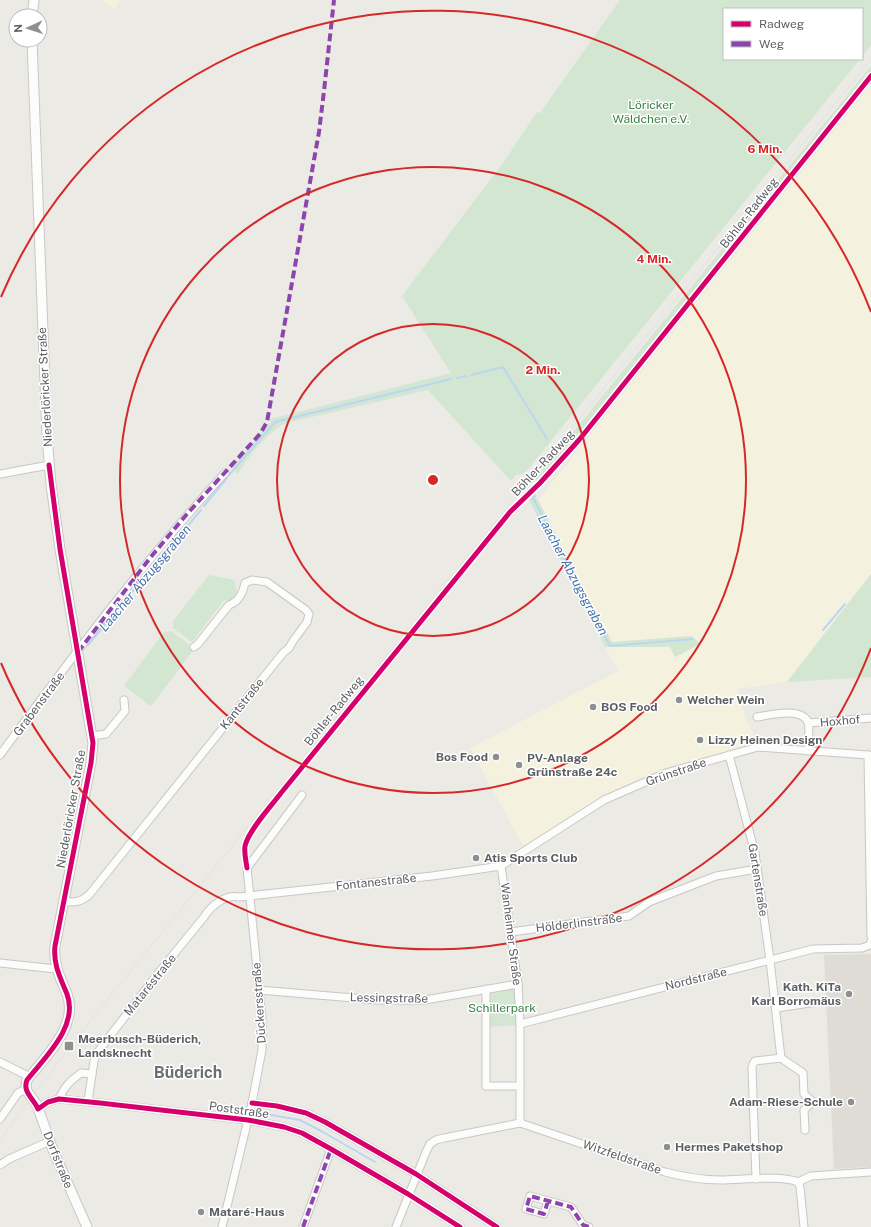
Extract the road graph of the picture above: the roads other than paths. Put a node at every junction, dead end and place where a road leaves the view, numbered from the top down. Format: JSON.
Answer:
{"nodes":[{"id":1,"x":32,"y":48,"type":"edge"},
{"id":2,"x":49,"y":465,"type":"junction"},
{"id":3,"x":225,"y":473,"type":"dead end"},
{"id":4,"x":0,"y":474,"type":"edge"},
{"id":5,"x":194,"y":647,"type":"dead end"},
{"id":6,"x":78,"y":652,"type":"junction"},
{"id":7,"x":124,"y":700,"type":"dead end"},
{"id":8,"x":757,"y":717,"type":"dead end"},
{"id":9,"x":871,"y":718,"type":"edge"},
{"id":10,"x":808,"y":723,"type":"junction"},
{"id":11,"x":92,"y":736,"type":"junction"},
{"id":12,"x":808,"y":751,"type":"junction"},
{"id":13,"x":0,"y":755,"type":"edge"},
{"id":14,"x":729,"y":755,"type":"junction"},
{"id":15,"x":869,"y":756,"type":"edge"},
{"id":16,"x":302,"y":795,"type":"dead end"},
{"id":17,"x":501,"y":866,"type":"junction"},
{"id":18,"x":757,"y":869,"type":"junction"},
{"id":19,"x":250,"y":895,"type":"junction"},
{"id":20,"x":64,"y":901,"type":"junction"},
{"id":21,"x":511,"y":932,"type":"junction"},
{"id":22,"x":871,"y":936,"type":"edge"},
{"id":23,"x":871,"y":941,"type":"edge"},
{"id":24,"x":770,"y":960,"type":"junction"},
{"id":25,"x":0,"y":963,"type":"edge"},
{"id":26,"x":56,"y":969,"type":"junction"},
{"id":27,"x":518,"y":984,"type":"junction"},
{"id":28,"x":486,"y":989,"type":"junction"},
{"id":29,"x":259,"y":990,"type":"junction"},
{"id":30,"x":810,"y":1003,"type":"dead end"},
{"id":31,"x":776,"y":1008,"type":"junction"},
{"id":32,"x":520,"y":1024,"type":"junction"},
{"id":33,"x":781,"y":1058,"type":"junction"},
{"id":34,"x":0,"y":1062,"type":"edge"},
{"id":35,"x":92,"y":1074,"type":"junction"},
{"id":36,"x":30,"y":1077,"type":"junction"},
{"id":37,"x":520,"y":1086,"type":"junction"},
{"id":38,"x":27,"y":1091,"type":"junction"},
{"id":39,"x":59,"y":1099,"type":"junction"},
{"id":40,"x":88,"y":1101,"type":"junction"},
{"id":41,"x":252,"y":1103,"type":"junction"},
{"id":42,"x":38,"y":1109,"type":"junction"},
{"id":43,"x":0,"y":1119,"type":"edge"},
{"id":44,"x":248,"y":1120,"type":"junction"},
{"id":45,"x":520,"y":1123,"type":"junction"},
{"id":46,"x":805,"y":1130,"type":"dead end"},
{"id":47,"x":50,"y":1141,"type":"junction"},
{"id":48,"x":331,"y":1149,"type":"junction"},
{"id":49,"x":0,"y":1165,"type":"edge"},
{"id":50,"x":871,"y":1172,"type":"edge"},
{"id":51,"x":416,"y":1174,"type":"junction"},
{"id":52,"x":756,"y":1179,"type":"junction"},
{"id":53,"x":798,"y":1182,"type":"junction"},
{"id":54,"x":408,"y":1194,"type":"junction"},
{"id":55,"x":548,"y":1201,"type":"dead end"},
{"id":56,"x":87,"y":1227,"type":"edge"},
{"id":57,"x":222,"y":1227,"type":"edge"},
{"id":58,"x":303,"y":1227,"type":"edge"},
{"id":59,"x":396,"y":1227,"type":"edge"},
{"id":60,"x":460,"y":1227,"type":"edge"},
{"id":61,"x":497,"y":1227,"type":"edge"},
{"id":62,"x":589,"y":1227,"type":"edge"},
{"id":63,"x":804,"y":1227,"type":"edge"}],
"edges":[{"from":1,"to":2,"type":"main road","name":"Niederlöricker Straße"},
{"from":2,"to":4,"type":"street"},
{"from":2,"to":6,"type":"main road","name":"Niederlöricker Straße"},
{"from":3,"to":6,"type":"street","name":"Grabenstraße"},
{"from":5,"to":20,"type":"street","name":"Kantstraße"},
{"from":6,"to":11,"type":"main road","name":"Niederlöricker Straße"},
{"from":6,"to":13,"type":"street","name":"Grabenstraße"},
{"from":7,"to":11,"type":"street"},
{"from":8,"to":10,"type":"street","name":"Hoxhof"},
{"from":9,"to":10,"type":"street","name":"Hoxhof"},
{"from":10,"to":12,"type":"street","name":"Hoxhof"},
{"from":11,"to":20,"type":"main road","name":"Niederlöricker Straße"},
{"from":12,"to":14,"type":"street","name":"Grünstraße"},
{"from":12,"to":15,"type":"street","name":"Grünstraße"},
{"from":14,"to":17,"type":"street","name":"Grünstraße"},
{"from":14,"to":18,"type":"street","name":"Gartenstraße"},
{"from":15,"to":22,"type":"street"},
{"from":16,"to":19,"type":"street"},
{"from":17,"to":19,"type":"street","name":"Fontanestraße"},
{"from":17,"to":21,"type":"street","name":"Wanheimer Straße"},
{"from":18,"to":21,"type":"street","name":"Hölderlinstraße"},
{"from":18,"to":24,"type":"street","name":"Gartenstraße"},
{"from":19,"to":29,"type":"street","name":"Dückersstraße"},
{"from":19,"to":35,"type":"street","name":"Mataréstraße"},
{"from":20,"to":26,"type":"main road","name":"Niederlöricker Straße"},
{"from":21,"to":27,"type":"street","name":"Wanheimer Straße"},
{"from":23,"to":24,"type":"street","name":"Nordstraße"},
{"from":24,"to":31,"type":"street","name":"Gartenstraße"},
{"from":24,"to":32,"type":"street","name":"Nordstraße"},
{"from":25,"to":26,"type":"street"},
{"from":26,"to":36,"type":"main road","name":"Niederlöricker Straße"},
{"from":27,"to":28,"type":"street","name":"Lessingstraße"},
{"from":27,"to":32,"type":"street","name":"Wanheimer Straße"},
{"from":28,"to":29,"type":"street","name":"Lessingstraße"},
{"from":28,"to":37,"type":"street"},
{"from":29,"to":41,"type":"street","name":"Dückersstraße"},
{"from":30,"to":31,"type":"street"},
{"from":31,"to":33,"type":"street","name":"Gartenstraße"},
{"from":32,"to":37,"type":"street","name":"Wanheimer Straße"},
{"from":33,"to":46,"type":"street"},
{"from":33,"to":52,"type":"street"},
{"from":34,"to":36,"type":"street"},
{"from":35,"to":39,"type":"street"},
{"from":35,"to":40,"type":"street","name":"Mataréstraße"},
{"from":36,"to":38,"type":"main road","name":"Niederlöricker Straße"},
{"from":37,"to":45,"type":"street","name":"Wanheimer Straße"},
{"from":38,"to":42,"type":"main road","name":"Dorfstraße"},
{"from":38,"to":43,"type":"street"},
{"from":39,"to":40,"type":"street","name":"Poststraße"},
{"from":39,"to":42,"type":"street","name":"Poststraße"},
{"from":40,"to":44,"type":"street","name":"Poststraße"},
{"from":41,"to":44,"type":"street","name":"Dückersstraße"},
{"from":41,"to":51,"type":"street","name":"Poststraße"},
{"from":42,"to":47,"type":"main road","name":"Dorfstraße"},
{"from":44,"to":48,"type":"street","name":"Poststraße"},
{"from":44,"to":57,"type":"street","name":"Dückersstraße"},
{"from":45,"to":51,"type":"street","name":"Witzfeldstraße"},
{"from":45,"to":52,"type":"street","name":"Witzfeldstraße"},
{"from":47,"to":49,"type":"street"},
{"from":47,"to":56,"type":"main road","name":"Dorfstraße"},
{"from":48,"to":54,"type":"street","name":"Poststraße"},
{"from":48,"to":58,"type":"street"},
{"from":50,"to":53,"type":"street","name":"Witzfeldstraße"},
{"from":51,"to":54,"type":"street","name":"Witzfeldstraße"},
{"from":51,"to":61,"type":"street","name":"Poststraße"},
{"from":52,"to":53,"type":"street","name":"Witzfeldstraße"},
{"from":53,"to":63,"type":"street"},
{"from":54,"to":59,"type":"street","name":"Witzfeldstraße"},
{"from":54,"to":60,"type":"street","name":"Poststraße"},
{"from":55,"to":62,"type":"street"}]}
